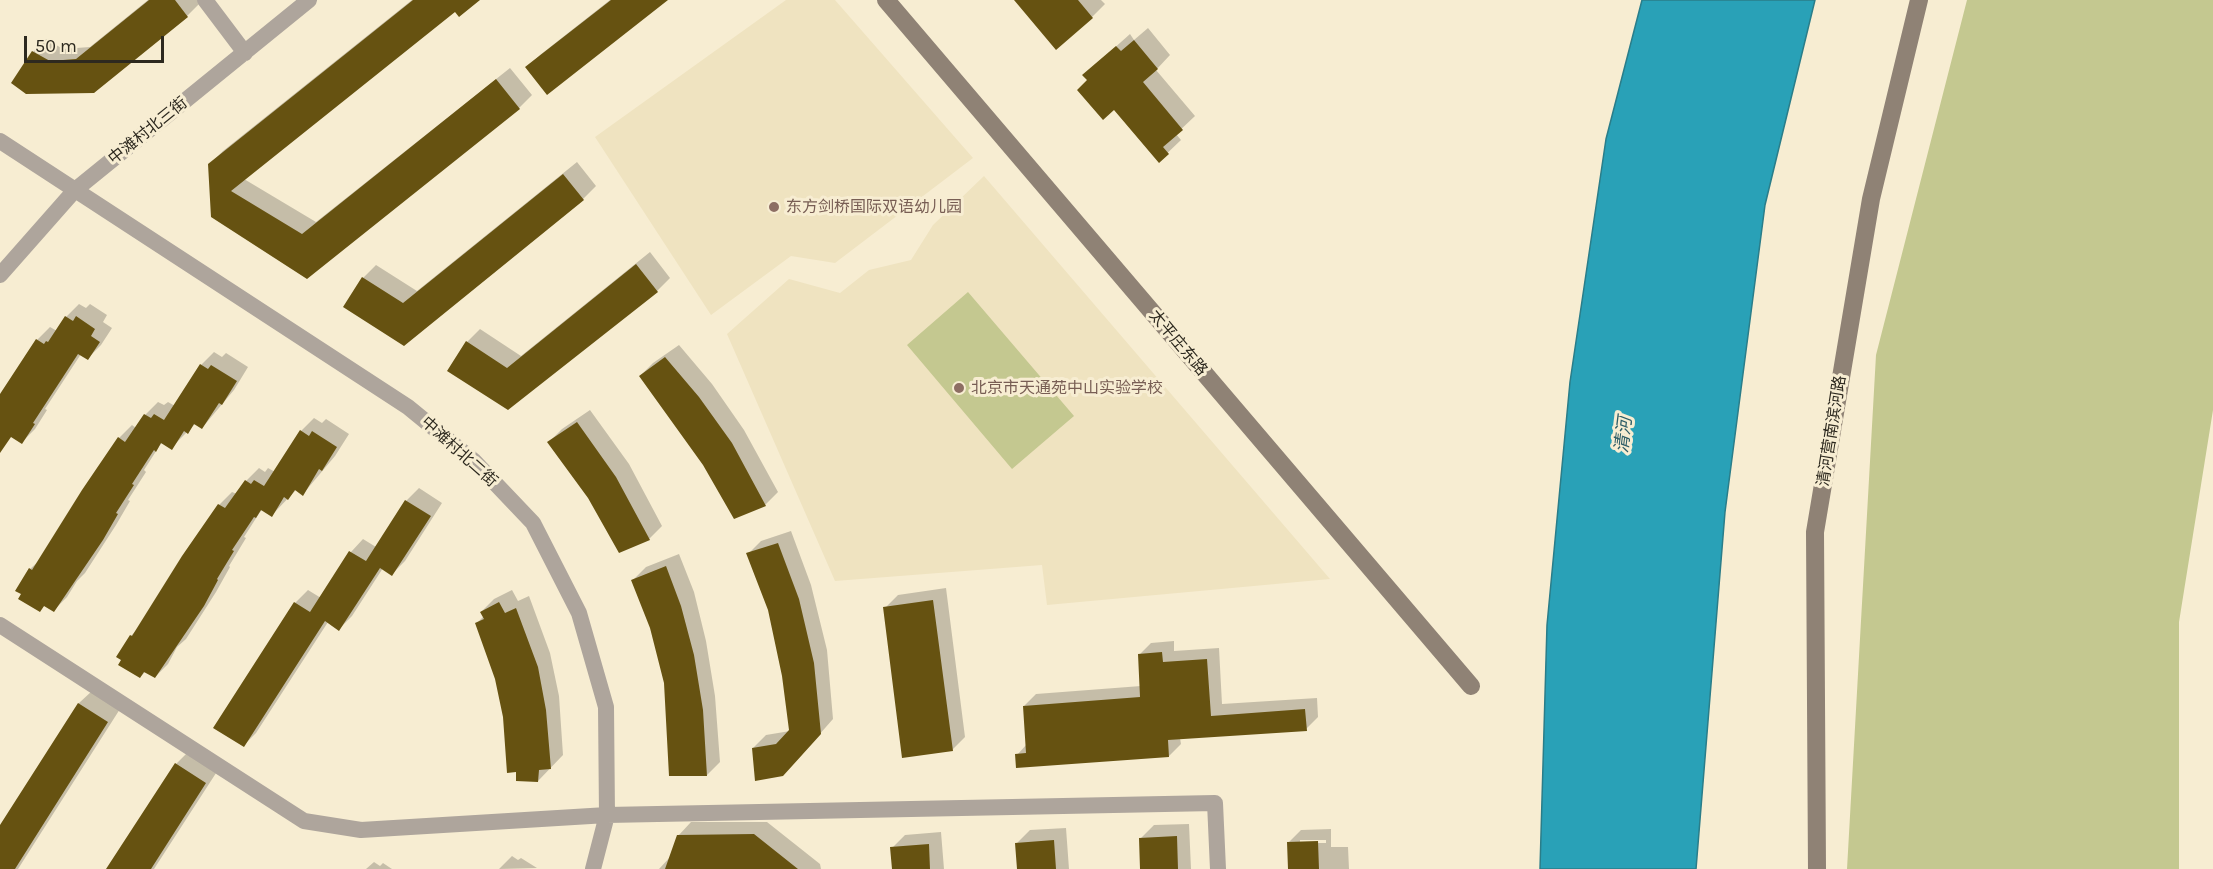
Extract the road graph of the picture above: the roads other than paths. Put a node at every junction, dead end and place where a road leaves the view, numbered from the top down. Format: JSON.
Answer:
{"nodes":[{"id":1,"x":205,"y":0,"type":"edge"},
{"id":2,"x":309,"y":0,"type":"edge"},
{"id":3,"x":886,"y":0,"type":"edge"},
{"id":4,"x":1919,"y":0,"type":"edge"},
{"id":5,"x":245,"y":53,"type":"junction"},
{"id":6,"x":0,"y":141,"type":"edge"},
{"id":7,"x":75,"y":190,"type":"junction"},
{"id":8,"x":0,"y":275,"type":"edge"},
{"id":9,"x":0,"y":625,"type":"edge"},
{"id":10,"x":1471,"y":686,"type":"dead end"},
{"id":11,"x":607,"y":815,"type":"junction"},
{"id":12,"x":593,"y":869,"type":"edge"},
{"id":13,"x":1218,"y":869,"type":"edge"},
{"id":14,"x":1817,"y":869,"type":"edge"}],
"edges":[{"from":1,"to":5,"type":"street"},
{"from":2,"to":5,"type":"street","name":"中滩村北三街"},
{"from":3,"to":10,"type":"street","name":"太平庄东路"},
{"from":4,"to":14,"type":"street","name":"清河营南滨河路"},
{"from":5,"to":7,"type":"street","name":"中滩村北三街"},
{"from":6,"to":7,"type":"street","name":"中滩村北二街"},
{"from":7,"to":8,"type":"street","name":"中滩村北三街"},
{"from":7,"to":11,"type":"street","name":"中滩村北二街"},
{"from":9,"to":11,"type":"street"},
{"from":11,"to":12,"type":"street","name":"中滩村北二街"},
{"from":11,"to":13,"type":"street"}]}
